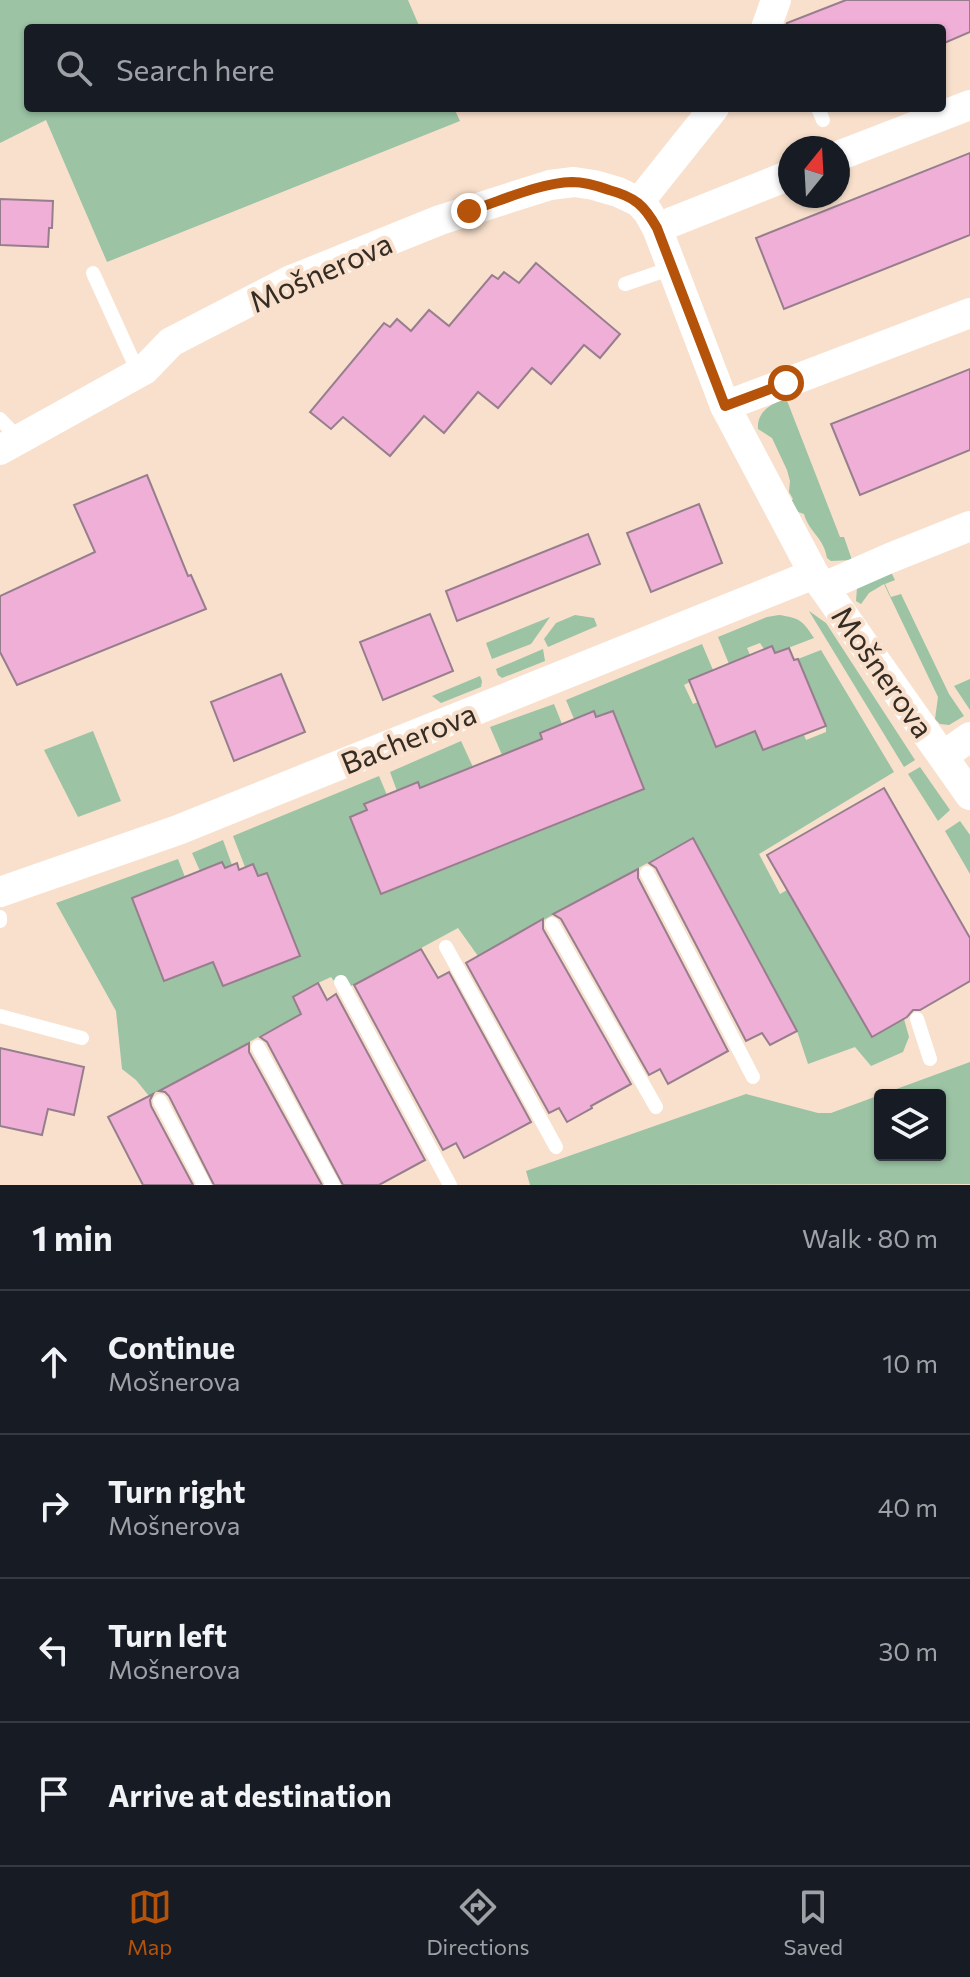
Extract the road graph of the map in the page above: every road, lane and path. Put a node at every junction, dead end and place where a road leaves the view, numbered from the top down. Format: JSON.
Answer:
{"nodes":[{"id":1,"x":970,"y":105,"type":"edge"},
{"id":2,"x":711,"y":112,"type":"edge"},
{"id":3,"x":850,"y":151,"type":"edge"},
{"id":4,"x":778,"y":180,"type":"edge"},
{"id":5,"x":639,"y":202,"type":"junction"},
{"id":6,"x":657,"y":228,"type":"junction"},
{"id":7,"x":672,"y":268,"type":"junction"},
{"id":8,"x":93,"y":273,"type":"dead end"},
{"id":9,"x":625,"y":284,"type":"dead end"},
{"id":10,"x":970,"y":313,"type":"edge"},
{"id":11,"x":139,"y":374,"type":"junction"},
{"id":12,"x":725,"y":406,"type":"junction"},
{"id":13,"x":6,"y":436,"type":"edge"},
{"id":14,"x":970,"y":526,"type":"edge"},
{"id":15,"x":819,"y":580,"type":"junction"},
{"id":16,"x":970,"y":737,"type":"edge"},
{"id":17,"x":943,"y":756,"type":"junction"},
{"id":18,"x":970,"y":795,"type":"edge"},
{"id":19,"x":647,"y":873,"type":"dead end"},
{"id":20,"x":0,"y":892,"type":"edge"},
{"id":21,"x":552,"y":924,"type":"dead end"},
{"id":22,"x":446,"y":947,"type":"dead end"},
{"id":23,"x":341,"y":982,"type":"dead end"},
{"id":24,"x":0,"y":1016,"type":"edge"},
{"id":25,"x":917,"y":1019,"type":"dead end"},
{"id":26,"x":82,"y":1038,"type":"dead end"},
{"id":27,"x":258,"y":1047,"type":"dead end"},
{"id":28,"x":930,"y":1059,"type":"dead end"},
{"id":29,"x":753,"y":1077,"type":"dead end"},
{"id":30,"x":160,"y":1101,"type":"dead end"},
{"id":31,"x":656,"y":1107,"type":"dead end"},
{"id":32,"x":556,"y":1147,"type":"dead end"},
{"id":33,"x":204,"y":1185,"type":"edge"},
{"id":34,"x":333,"y":1185,"type":"edge"},
{"id":35,"x":450,"y":1185,"type":"edge"}],
"edges":[{"from":1,"to":3,"type":"street"},
{"from":2,"to":5,"type":"street"},
{"from":4,"to":6,"type":"street"},
{"from":5,"to":6,"type":"street","name":"Mošnerova"},
{"from":5,"to":11,"type":"street","name":"Mošnerova"},
{"from":6,"to":7,"type":"street","name":"Mošnerova"},
{"from":7,"to":9,"type":"lane"},
{"from":7,"to":12,"type":"street","name":"Mošnerova"},
{"from":8,"to":11,"type":"lane"},
{"from":10,"to":12,"type":"street"},
{"from":11,"to":13,"type":"street","name":"Mošnerova"},
{"from":12,"to":15,"type":"street","name":"Mošnerova"},
{"from":14,"to":15,"type":"street","name":"Mošnerova"},
{"from":15,"to":17,"type":"street","name":"Mošnerova"},
{"from":15,"to":20,"type":"street","name":"Bacherova"},
{"from":16,"to":17,"type":"street","name":"Mošnerova"},
{"from":17,"to":18,"type":"street","name":"Mošnerova"},
{"from":19,"to":29,"type":"lane"},
{"from":21,"to":31,"type":"lane"},
{"from":22,"to":32,"type":"lane"},
{"from":23,"to":35,"type":"lane"},
{"from":24,"to":26,"type":"lane"},
{"from":25,"to":28,"type":"lane"},
{"from":27,"to":34,"type":"lane"},
{"from":30,"to":33,"type":"lane"}]}
